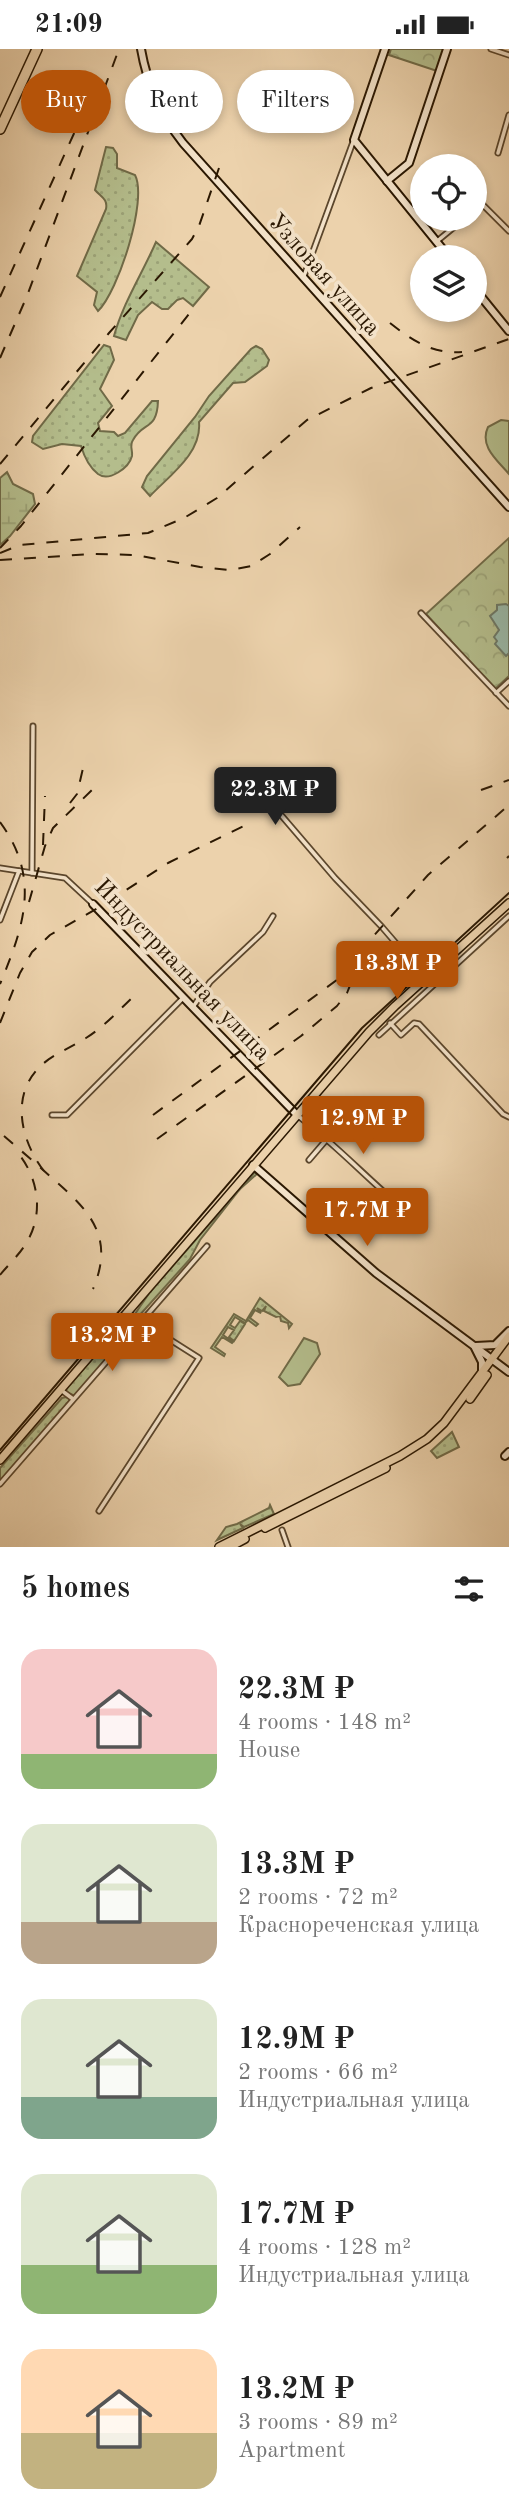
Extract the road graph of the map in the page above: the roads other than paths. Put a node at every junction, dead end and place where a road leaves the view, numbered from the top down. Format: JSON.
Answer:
{"nodes":[{"id":1,"x":34,"y":49,"type":"edge"},
{"id":2,"x":141,"y":49,"type":"edge"},
{"id":3,"x":384,"y":49,"type":"edge"},
{"id":4,"x":447,"y":49,"type":"edge"},
{"id":5,"x":492,"y":49,"type":"edge"},
{"id":6,"x":509,"y":55,"type":"edge"},
{"id":7,"x":509,"y":115,"type":"edge"},
{"id":8,"x":0,"y":119,"type":"edge"},
{"id":9,"x":0,"y":129,"type":"edge"},
{"id":10,"x":354,"y":140,"type":"junction"},
{"id":11,"x":498,"y":153,"type":"dead end"},
{"id":12,"x":387,"y":181,"type":"junction"},
{"id":13,"x":487,"y":209,"type":"edge"},
{"id":14,"x":449,"y":231,"type":"edge"},
{"id":15,"x":509,"y":231,"type":"edge"},
{"id":16,"x":436,"y":242,"type":"junction"},
{"id":17,"x":439,"y":245,"type":"edge"},
{"id":18,"x":303,"y":278,"type":"junction"},
{"id":19,"x":487,"y":304,"type":"edge"},
{"id":20,"x":509,"y":331,"type":"edge"},
{"id":21,"x":509,"y":507,"type":"edge"},
{"id":22,"x":421,"y":613,"type":"dead end"},
{"id":23,"x":509,"y":681,"type":"edge"},
{"id":24,"x":496,"y":693,"type":"junction"},
{"id":25,"x":509,"y":706,"type":"edge"},
{"id":26,"x":33,"y":726,"type":"dead end"},
{"id":27,"x":245,"y":773,"type":"dead end"},
{"id":28,"x":0,"y":868,"type":"edge"},
{"id":29,"x":19,"y":871,"type":"junction"},
{"id":30,"x":32,"y":873,"type":"junction"},
{"id":31,"x":509,"y":902,"type":"edge"},
{"id":32,"x":93,"y":904,"type":"joint"},
{"id":33,"x":273,"y":916,"type":"dead end"},
{"id":34,"x":509,"y":916,"type":"edge"},
{"id":35,"x":0,"y":920,"type":"edge"},
{"id":36,"x":426,"y":978,"type":"junction"},
{"id":37,"x":432,"y":985,"type":"junction"},
{"id":38,"x":183,"y":998,"type":"junction"},
{"id":39,"x":193,"y":1007,"type":"junction"},
{"id":40,"x":390,"y":1023,"type":"junction"},
{"id":41,"x":379,"y":1035,"type":"dead end"},
{"id":42,"x":51,"y":1115,"type":"dead end"},
{"id":43,"x":297,"y":1115,"type":"junction"},
{"id":44,"x":509,"y":1117,"type":"edge"},
{"id":45,"x":327,"y":1139,"type":"junction"},
{"id":46,"x":309,"y":1160,"type":"dead end"},
{"id":47,"x":253,"y":1165,"type":"junction"},
{"id":48,"x":413,"y":1217,"type":"dead end"},
{"id":49,"x":206,"y":1246,"type":"dead end"},
{"id":50,"x":128,"y":1313,"type":"junction"},
{"id":51,"x":142,"y":1322,"type":"junction"},
{"id":52,"x":509,"y":1333,"type":"edge"},
{"id":53,"x":509,"y":1344,"type":"edge"},
{"id":54,"x":474,"y":1346,"type":"junction"},
{"id":55,"x":99,"y":1347,"type":"junction"},
{"id":56,"x":112,"y":1355,"type":"junction"},
{"id":57,"x":494,"y":1361,"type":"junction"},
{"id":58,"x":509,"y":1372,"type":"edge"},
{"id":59,"x":476,"y":1383,"type":"junction"},
{"id":60,"x":61,"y":1390,"type":"junction"},
{"id":61,"x":73,"y":1399,"type":"junction"},
{"id":62,"x":0,"y":1460,"type":"edge"},
{"id":63,"x":0,"y":1484,"type":"edge"},
{"id":64,"x":99,"y":1511,"type":"dead end"},
{"id":65,"x":291,"y":1516,"type":"junction"},
{"id":66,"x":266,"y":1527,"type":"junction"},
{"id":67,"x":282,"y":1531,"type":"junction"},
{"id":68,"x":219,"y":1547,"type":"edge"},
{"id":69,"x":230,"y":1547,"type":"edge"},
{"id":70,"x":288,"y":1547,"type":"edge"}],
"edges":[{"from":1,"to":8,"type":"highway"},
{"from":1,"to":9,"type":"highway"},
{"from":2,"to":18,"type":"street","name":"Узловая улица"},
{"from":3,"to":10,"type":"street"},
{"from":4,"to":12,"type":"street"},
{"from":5,"to":6,"type":"street"},
{"from":7,"to":11,"type":"street"},
{"from":10,"to":12,"type":"street"},
{"from":10,"to":18,"type":"street"},
{"from":12,"to":16,"type":"street"},
{"from":13,"to":15,"type":"street"},
{"from":14,"to":16,"type":"street"},
{"from":16,"to":17,"type":"street"},
{"from":18,"to":21,"type":"street","name":"Узловая улица"},
{"from":19,"to":20,"type":"street"},
{"from":22,"to":24,"type":"street"},
{"from":23,"to":24,"type":"street"},
{"from":24,"to":25,"type":"street"},
{"from":26,"to":30,"type":"street"},
{"from":27,"to":36,"type":"street"},
{"from":28,"to":29,"type":"street","name":"Индустриальная улица"},
{"from":29,"to":30,"type":"street","name":"Индустриальная улица"},
{"from":29,"to":35,"type":"street"},
{"from":30,"to":32,"type":"street","name":"Индустриальная улица"},
{"from":31,"to":36,"type":"main road"},
{"from":32,"to":38,"type":"street","name":"Индустриальная улица"},
{"from":33,"to":39,"type":"street"},
{"from":34,"to":37,"type":"street"},
{"from":36,"to":37,"type":"street"},
{"from":36,"to":43,"type":"main road"},
{"from":37,"to":40,"type":"street"},
{"from":38,"to":39,"type":"street","name":"Индустриальная улица"},
{"from":38,"to":42,"type":"street"},
{"from":39,"to":43,"type":"street","name":"Индустриальная улица"},
{"from":40,"to":41,"type":"street"},
{"from":40,"to":44,"type":"street"},
{"from":43,"to":45,"type":"street","name":"Индустриальная улица"},
{"from":43,"to":47,"type":"main road"},
{"from":45,"to":46,"type":"street"},
{"from":45,"to":48,"type":"street","name":"Индустриальная улица"},
{"from":47,"to":50,"type":"main road"},
{"from":47,"to":54,"type":"street"},
{"from":49,"to":51,"type":"street"},
{"from":50,"to":51,"type":"street"},
{"from":50,"to":55,"type":"main road"},
{"from":51,"to":56,"type":"street"},
{"from":51,"to":64,"type":"street"},
{"from":52,"to":54,"type":"street"},
{"from":52,"to":57,"type":"main road"},
{"from":53,"to":57,"type":"main road"},
{"from":54,"to":57,"type":"street"},
{"from":54,"to":59,"type":"street"},
{"from":55,"to":56,"type":"street"},
{"from":55,"to":60,"type":"main road"},
{"from":56,"to":61,"type":"street"},
{"from":57,"to":58,"type":"street"},
{"from":57,"to":59,"type":"main road"},
{"from":57,"to":65,"type":"main road"},
{"from":59,"to":68,"type":"main road"},
{"from":60,"to":61,"type":"street"},
{"from":60,"to":62,"type":"main road"},
{"from":61,"to":63,"type":"street"},
{"from":65,"to":66,"type":"main road"},
{"from":65,"to":67,"type":"street"},
{"from":66,"to":67,"type":"street"},
{"from":66,"to":69,"type":"main road"},
{"from":67,"to":70,"type":"street"}]}
